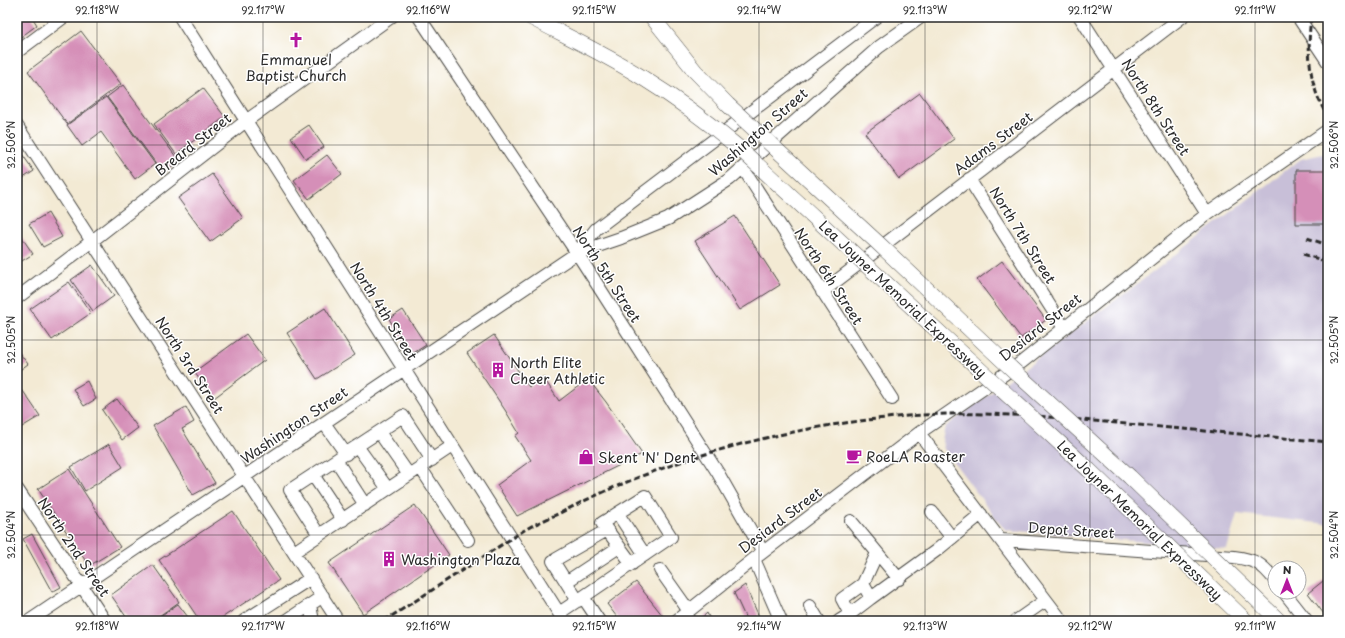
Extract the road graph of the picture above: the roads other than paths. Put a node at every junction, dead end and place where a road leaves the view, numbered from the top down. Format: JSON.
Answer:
{"nodes":[{"id":1,"x":64,"y":17,"type":"edge"},
{"id":2,"x":180,"y":17,"type":"edge"},
{"id":3,"x":391,"y":17,"type":"edge"},
{"id":4,"x":419,"y":17,"type":"edge"},
{"id":5,"x":530,"y":17,"type":"edge"},
{"id":6,"x":652,"y":17,"type":"edge"},
{"id":7,"x":876,"y":17,"type":"edge"},
{"id":8,"x":921,"y":17,"type":"edge"},
{"id":9,"x":1080,"y":17,"type":"edge"},
{"id":10,"x":1182,"y":17,"type":"edge"},
{"id":11,"x":1298,"y":17,"type":"edge"},
{"id":12,"x":864,"y":21,"type":"edge"},
{"id":13,"x":17,"y":52,"type":"edge"},
{"id":14,"x":1328,"y":62,"type":"edge"},
{"id":15,"x":1114,"y":70,"type":"junction"},
{"id":16,"x":246,"y":121,"type":"junction"},
{"id":17,"x":17,"y":126,"type":"edge"},
{"id":18,"x":1328,"y":130,"type":"edge"},
{"id":19,"x":1323,"y":141,"type":"edge"},
{"id":20,"x":743,"y":168,"type":"junction"},
{"id":21,"x":969,"y":179,"type":"junction"},
{"id":22,"x":1207,"y":214,"type":"junction"},
{"id":23,"x":92,"y":241,"type":"junction"},
{"id":24,"x":577,"y":253,"type":"junction"},
{"id":25,"x":822,"y":292,"type":"junction"},
{"id":26,"x":17,"y":298,"type":"edge"},
{"id":27,"x":1064,"y":328,"type":"junction"},
{"id":28,"x":404,"y":369,"type":"junction"},
{"id":29,"x":892,"y":399,"type":"dead end"},
{"id":30,"x":324,"y":423,"type":"junction"},
{"id":31,"x":379,"y":432,"type":"junction"},
{"id":32,"x":919,"y":433,"type":"junction"},
{"id":33,"x":357,"y":446,"type":"junction"},
{"id":34,"x":452,"y":446,"type":"junction"},
{"id":35,"x":341,"y":457,"type":"junction"},
{"id":36,"x":432,"y":460,"type":"junction"},
{"id":37,"x":420,"y":467,"type":"junction"},
{"id":38,"x":313,"y":475,"type":"junction"},
{"id":39,"x":409,"y":475,"type":"junction"},
{"id":40,"x":244,"y":476,"type":"junction"},
{"id":41,"x":17,"y":489,"type":"edge"},
{"id":42,"x":388,"y":489,"type":"junction"},
{"id":43,"x":365,"y":504,"type":"junction"},
{"id":44,"x":932,"y":512,"type":"dead end"},
{"id":45,"x":618,"y":514,"type":"junction"},
{"id":46,"x":981,"y":514,"type":"junction"},
{"id":47,"x":343,"y":520,"type":"junction"},
{"id":48,"x":851,"y":521,"type":"dead end"},
{"id":49,"x":607,"y":530,"type":"junction"},
{"id":50,"x":319,"y":535,"type":"junction"},
{"id":51,"x":952,"y":538,"type":"junction"},
{"id":52,"x":468,"y":540,"type":"dead end"},
{"id":53,"x":1001,"y":540,"type":"junction"},
{"id":54,"x":619,"y":548,"type":"junction"},
{"id":55,"x":294,"y":552,"type":"junction"},
{"id":56,"x":877,"y":553,"type":"junction"},
{"id":57,"x":645,"y":555,"type":"junction"},
{"id":58,"x":758,"y":556,"type":"junction"},
{"id":59,"x":632,"y":564,"type":"junction"},
{"id":60,"x":1267,"y":569,"type":"edge"},
{"id":61,"x":660,"y":570,"type":"dead end"},
{"id":62,"x":311,"y":578,"type":"junction"},
{"id":63,"x":899,"y":579,"type":"junction"},
{"id":64,"x":566,"y":582,"type":"junction"},
{"id":65,"x":863,"y":584,"type":"junction"},
{"id":66,"x":82,"y":586,"type":"junction"},
{"id":67,"x":323,"y":596,"type":"junction"},
{"id":68,"x":872,"y":598,"type":"junction"},
{"id":69,"x":581,"y":599,"type":"junction"},
{"id":70,"x":1046,"y":600,"type":"junction"},
{"id":71,"x":1290,"y":600,"type":"edge"},
{"id":72,"x":310,"y":605,"type":"junction"},
{"id":73,"x":810,"y":606,"type":"dead end"},
{"id":74,"x":689,"y":610,"type":"junction"},
{"id":75,"x":850,"y":614,"type":"junction"},
{"id":76,"x":561,"y":617,"type":"edge"},
{"id":77,"x":29,"y":621,"type":"edge"},
{"id":78,"x":105,"y":621,"type":"edge"},
{"id":79,"x":244,"y":621,"type":"edge"},
{"id":80,"x":286,"y":621,"type":"edge"},
{"id":81,"x":313,"y":621,"type":"edge"},
{"id":82,"x":338,"y":621,"type":"edge"},
{"id":83,"x":599,"y":621,"type":"edge"},
{"id":84,"x":676,"y":621,"type":"edge"},
{"id":85,"x":780,"y":621,"type":"edge"},
{"id":86,"x":819,"y":621,"type":"edge"},
{"id":87,"x":839,"y":621,"type":"edge"},
{"id":88,"x":1016,"y":621,"type":"edge"},
{"id":89,"x":1062,"y":621,"type":"edge"},
{"id":90,"x":1246,"y":621,"type":"edge"},
{"id":91,"x":1279,"y":621,"type":"edge"},
{"id":92,"x":1307,"y":621,"type":"edge"}],
"edges":[{"from":1,"to":13,"type":"street"},
{"from":2,"to":16,"type":"street","name":"North 4th Street"},
{"from":3,"to":16,"type":"street","name":"Breard Street"},
{"from":4,"to":24,"type":"street","name":"North 5th Street"},
{"from":5,"to":90,"type":"main road","name":"Lea Joyner Memorial Expressway","bridge":true},
{"from":6,"to":91,"type":"main road","name":"Lea Joyner Memorial Expressway","bridge":true},
{"from":7,"to":12,"type":"street","name":"Washington Street"},
{"from":8,"to":20,"type":"street","name":"Washington Street"},
{"from":9,"to":15,"type":"street","name":"North 8th Street"},
{"from":10,"to":15,"type":"street","name":"Adams Street"},
{"from":11,"to":14,"type":"street"},
{"from":12,"to":24,"type":"street","name":"Washington Street"},
{"from":15,"to":21,"type":"street","name":"Adams Street"},
{"from":15,"to":22,"type":"street","name":"North 8th Street"},
{"from":16,"to":23,"type":"street","name":"Breard Street"},
{"from":16,"to":28,"type":"street","name":"North 4th Street"},
{"from":17,"to":23,"type":"street","name":"North 3rd Street"},
{"from":18,"to":19,"type":"street","name":"Desiard Street"},
{"from":19,"to":22,"type":"street","name":"Desiard Street"},
{"from":20,"to":24,"type":"street","name":"Washington Street"},
{"from":20,"to":25,"type":"street","name":"North 6th Street"},
{"from":21,"to":25,"type":"street","name":"Adams Street"},
{"from":21,"to":27,"type":"street","name":"North 7th Street"},
{"from":22,"to":27,"type":"street","name":"Desiard Street"},
{"from":23,"to":26,"type":"street","name":"Breard Street"},
{"from":23,"to":40,"type":"street","name":"North 3rd Street"},
{"from":24,"to":28,"type":"street","name":"Washington Street"},
{"from":24,"to":58,"type":"street","name":"North 5th Street"},
{"from":25,"to":29,"type":"street","name":"North 6th Street"},
{"from":27,"to":32,"type":"street","name":"Desiard Street"},
{"from":28,"to":30,"type":"street","name":"Washington Street"},
{"from":28,"to":34,"type":"street","name":"North 4th Street"},
{"from":30,"to":35,"type":"street"},
{"from":30,"to":40,"type":"street","name":"Washington Street"},
{"from":31,"to":33,"type":"street"},
{"from":31,"to":36,"type":"street"},
{"from":31,"to":39,"type":"street"},
{"from":32,"to":46,"type":"street"},
{"from":32,"to":58,"type":"street","name":"Desiard Street"},
{"from":33,"to":35,"type":"street"},
{"from":33,"to":42,"type":"street"},
{"from":34,"to":36,"type":"street"},
{"from":34,"to":76,"type":"street","name":"North 4th Street"},
{"from":35,"to":38,"type":"street"},
{"from":35,"to":43,"type":"street"},
{"from":36,"to":37,"type":"street"},
{"from":37,"to":39,"type":"street"},
{"from":37,"to":52,"type":"street"},
{"from":38,"to":47,"type":"street"},
{"from":38,"to":50,"type":"street"},
{"from":39,"to":42,"type":"street"},
{"from":40,"to":55,"type":"street","name":"North 3rd Street"},
{"from":40,"to":66,"type":"street","name":"Washington Street"},
{"from":41,"to":66,"type":"street","name":"North 2nd Street"},
{"from":42,"to":43,"type":"street"},
{"from":43,"to":47,"type":"street"},
{"from":44,"to":51,"type":"street"},
{"from":45,"to":49,"type":"street"},
{"from":45,"to":57,"type":"street"},
{"from":45,"to":57,"type":"street"},
{"from":46,"to":51,"type":"street"},
{"from":46,"to":53,"type":"street"},
{"from":47,"to":50,"type":"street"},
{"from":48,"to":56,"type":"street"},
{"from":49,"to":54,"type":"street"},
{"from":49,"to":64,"type":"street"},
{"from":50,"to":55,"type":"street"},
{"from":51,"to":63,"type":"street"},
{"from":53,"to":60,"type":"street","name":"Depot Street"},
{"from":53,"to":70,"type":"street"},
{"from":54,"to":59,"type":"street"},
{"from":54,"to":64,"type":"street"},
{"from":55,"to":62,"type":"street","name":"North 3rd Street"},
{"from":56,"to":63,"type":"street"},
{"from":56,"to":65,"type":"street"},
{"from":57,"to":59,"type":"street"},
{"from":58,"to":74,"type":"street","name":"Desiard Street"},
{"from":58,"to":85,"type":"street","name":"North 5th Street"},
{"from":59,"to":69,"type":"street"},
{"from":61,"to":74,"type":"street"},
{"from":62,"to":67,"type":"street","name":"North 3rd Street"},
{"from":62,"to":79,"type":"street"},
{"from":63,"to":68,"type":"street"},
{"from":64,"to":69,"type":"street"},
{"from":65,"to":68,"type":"street"},
{"from":65,"to":75,"type":"street"},
{"from":66,"to":77,"type":"street","name":"Washington Street"},
{"from":66,"to":78,"type":"street","name":"North 2nd Street"},
{"from":67,"to":72,"type":"street"},
{"from":67,"to":82,"type":"street","name":"North 3rd Street"},
{"from":68,"to":75,"type":"street"},
{"from":69,"to":76,"type":"street"},
{"from":69,"to":83,"type":"street"},
{"from":70,"to":88,"type":"street"},
{"from":70,"to":89,"type":"street"},
{"from":71,"to":92,"type":"street"},
{"from":72,"to":80,"type":"street"},
{"from":72,"to":81,"type":"street"},
{"from":73,"to":86,"type":"street"},
{"from":74,"to":84,"type":"street","name":"Desiard Street"},
{"from":75,"to":87,"type":"street"}]}
